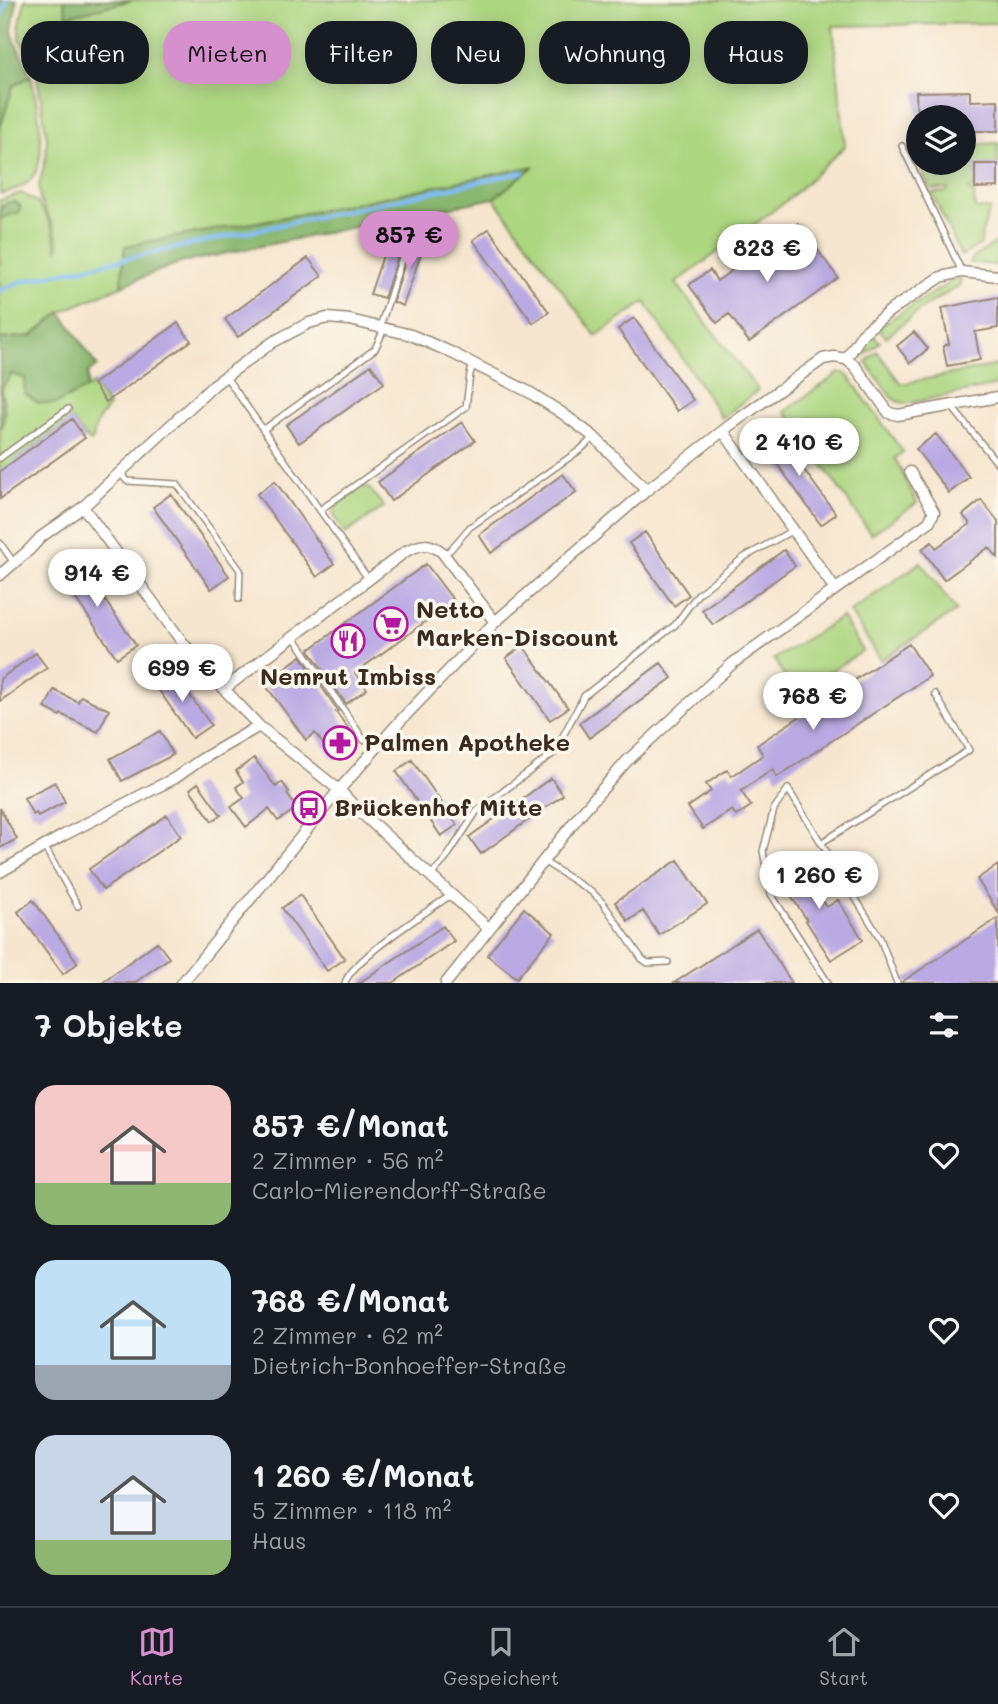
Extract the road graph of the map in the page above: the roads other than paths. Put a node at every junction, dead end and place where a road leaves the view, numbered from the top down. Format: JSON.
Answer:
{"nodes":[{"id":1,"x":902,"y":146,"type":"dead end"},
{"id":2,"x":408,"y":239,"type":"dead end"},
{"id":3,"x":962,"y":272,"type":"junction"},
{"id":4,"x":998,"y":276,"type":"edge"},
{"id":5,"x":382,"y":328,"type":"junction"},
{"id":6,"x":846,"y":359,"type":"junction"},
{"id":7,"x":473,"y":364,"type":"junction"},
{"id":8,"x":226,"y":376,"type":"junction"},
{"id":9,"x":998,"y":397,"type":"edge"},
{"id":10,"x":951,"y":406,"type":"junction"},
{"id":11,"x":68,"y":409,"type":"dead end"},
{"id":12,"x":263,"y":430,"type":"junction"},
{"id":13,"x":723,"y":431,"type":"junction"},
{"id":14,"x":594,"y":437,"type":"junction"},
{"id":15,"x":0,"y":458,"type":"edge"},
{"id":16,"x":998,"y":464,"type":"edge"},
{"id":17,"x":119,"y":472,"type":"junction"},
{"id":18,"x":910,"y":472,"type":"dead end"},
{"id":19,"x":647,"y":490,"type":"junction"},
{"id":20,"x":83,"y":507,"type":"junction"},
{"id":21,"x":320,"y":510,"type":"junction"},
{"id":22,"x":793,"y":530,"type":"junction"},
{"id":23,"x":0,"y":543,"type":"edge"},
{"id":24,"x":444,"y":554,"type":"junction"},
{"id":25,"x":14,"y":563,"type":"junction"},
{"id":26,"x":0,"y":575,"type":"edge"},
{"id":27,"x":369,"y":580,"type":"junction"},
{"id":28,"x":835,"y":589,"type":"junction"},
{"id":29,"x":239,"y":599,"type":"dead end"},
{"id":30,"x":495,"y":622,"type":"junction"},
{"id":31,"x":294,"y":637,"type":"junction"},
{"id":32,"x":224,"y":689,"type":"junction"},
{"id":33,"x":935,"y":694,"type":"dead end"},
{"id":34,"x":259,"y":726,"type":"junction"},
{"id":35,"x":364,"y":740,"type":"dead end"},
{"id":36,"x":339,"y":790,"type":"junction"},
{"id":37,"x":821,"y":843,"type":"junction"},
{"id":38,"x":44,"y":846,"type":"junction"},
{"id":39,"x":542,"y":861,"type":"junction"},
{"id":40,"x":0,"y":872,"type":"edge"},
{"id":41,"x":430,"y":876,"type":"junction"},
{"id":42,"x":451,"y":895,"type":"junction"},
{"id":43,"x":78,"y":906,"type":"dead end"},
{"id":44,"x":488,"y":928,"type":"junction"},
{"id":45,"x":668,"y":962,"type":"dead end"},
{"id":46,"x":182,"y":983,"type":"edge"},
{"id":47,"x":345,"y":983,"type":"edge"},
{"id":48,"x":446,"y":983,"type":"edge"},
{"id":49,"x":828,"y":983,"type":"edge"},
{"id":50,"x":897,"y":983,"type":"edge"}],
"edges":[{"from":1,"to":3,"type":"lane"},
{"from":2,"to":5,"type":"lane"},
{"from":3,"to":4,"type":"street"},
{"from":3,"to":6,"type":"street"},
{"from":5,"to":7,"type":"street"},
{"from":5,"to":8,"type":"street"},
{"from":5,"to":12,"type":"lane"},
{"from":6,"to":10,"type":"street"},
{"from":6,"to":13,"type":"street"},
{"from":7,"to":14,"type":"street"},
{"from":7,"to":21,"type":"lane"},
{"from":8,"to":12,"type":"lane"},
{"from":8,"to":17,"type":"street"},
{"from":9,"to":10,"type":"street"},
{"from":10,"to":16,"type":"lane"},
{"from":11,"to":15,"type":"lane"},
{"from":12,"to":21,"type":"lane"},
{"from":13,"to":19,"type":"street"},
{"from":13,"to":22,"type":"street"},
{"from":14,"to":19,"type":"street"},
{"from":14,"to":24,"type":"lane"},
{"from":17,"to":20,"type":"street"},
{"from":17,"to":29,"type":"lane"},
{"from":18,"to":28,"type":"street"},
{"from":19,"to":30,"type":"street"},
{"from":20,"to":25,"type":"street"},
{"from":20,"to":32,"type":"street"},
{"from":21,"to":27,"type":"lane"},
{"from":22,"to":28,"type":"street"},
{"from":22,"to":41,"type":"lane"},
{"from":23,"to":25,"type":"lane"},
{"from":24,"to":27,"type":"street"},
{"from":24,"to":30,"type":"street"},
{"from":25,"to":26,"type":"street"},
{"from":27,"to":31,"type":"street"},
{"from":28,"to":39,"type":"street"},
{"from":30,"to":36,"type":"street"},
{"from":31,"to":32,"type":"street"},
{"from":31,"to":35,"type":"lane"},
{"from":32,"to":34,"type":"street"},
{"from":33,"to":37,"type":"lane"},
{"from":34,"to":36,"type":"street"},
{"from":34,"to":38,"type":"street"},
{"from":36,"to":41,"type":"street"},
{"from":36,"to":46,"type":"street"},
{"from":37,"to":49,"type":"lane"},
{"from":37,"to":50,"type":"lane"},
{"from":38,"to":40,"type":"street"},
{"from":38,"to":43,"type":"lane"},
{"from":39,"to":44,"type":"street"},
{"from":39,"to":45,"type":"lane"},
{"from":41,"to":42,"type":"street"},
{"from":42,"to":44,"type":"street"},
{"from":42,"to":47,"type":"lane"},
{"from":44,"to":48,"type":"street"}]}
